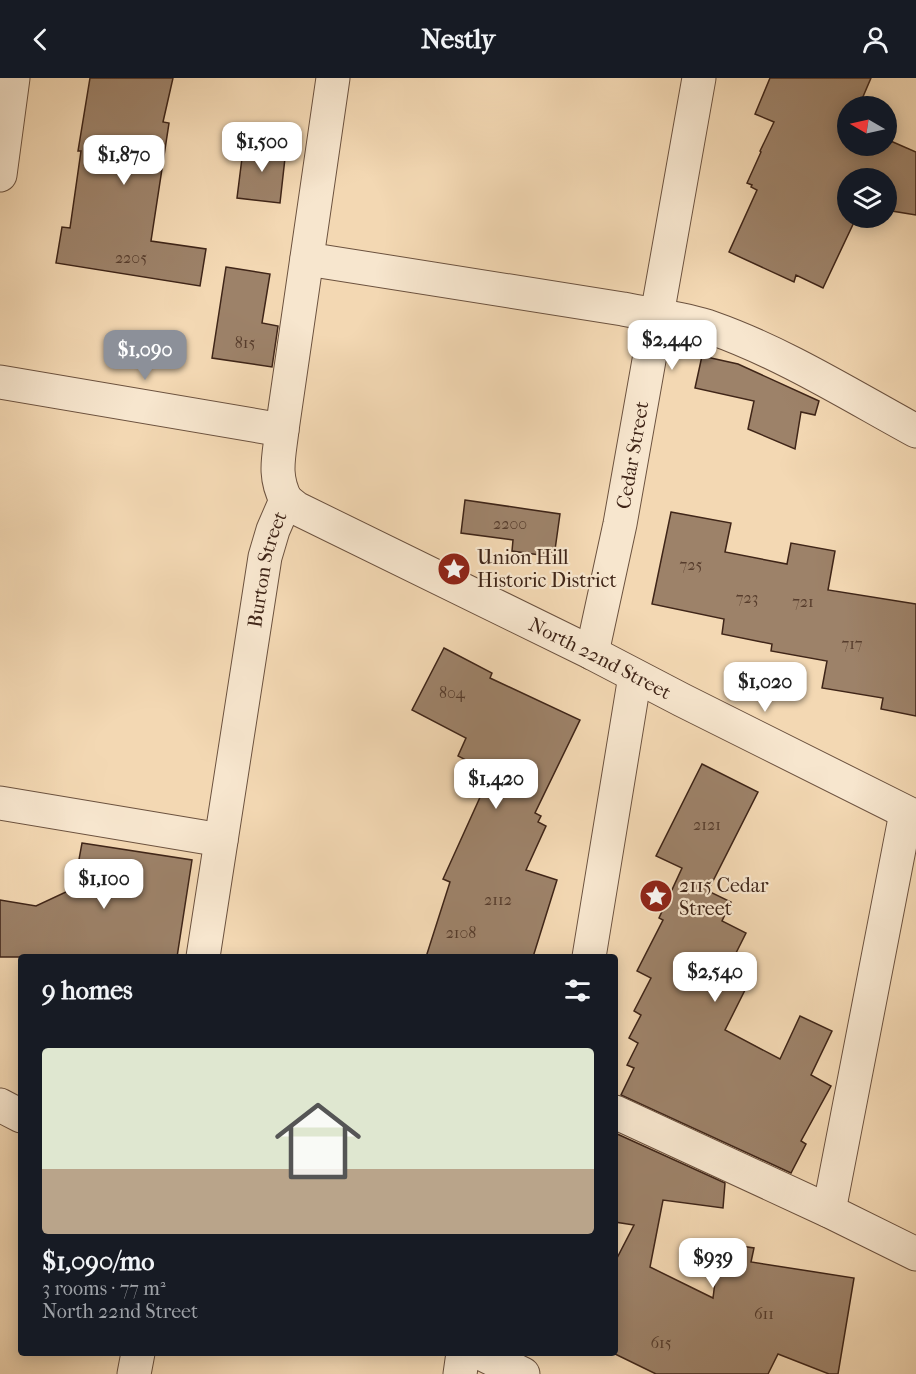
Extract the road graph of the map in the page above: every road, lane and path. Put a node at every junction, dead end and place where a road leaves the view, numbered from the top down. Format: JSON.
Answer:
{"nodes":[{"id":1,"x":13,"y":78,"type":"edge"},
{"id":2,"x":333,"y":78,"type":"edge"},
{"id":3,"x":699,"y":78,"type":"edge"},
{"id":4,"x":0,"y":175,"type":"edge"},
{"id":5,"x":307,"y":259,"type":"junction"},
{"id":6,"x":656,"y":315,"type":"junction"},
{"id":7,"x":0,"y":382,"type":"edge"},
{"id":8,"x":282,"y":430,"type":"junction"},
{"id":9,"x":916,"y":430,"type":"edge"},
{"id":10,"x":286,"y":500,"type":"junction"},
{"id":11,"x":592,"y":653,"type":"junction"},
{"id":12,"x":635,"y":676,"type":"junction"},
{"id":13,"x":0,"y":803,"type":"edge"},
{"id":14,"x":911,"y":815,"type":"edge"},
{"id":15,"x":221,"y":840,"type":"junction"},
{"id":16,"x":202,"y":954,"type":"edge"},
{"id":17,"x":589,"y":954,"type":"edge"},
{"id":18,"x":0,"y":1105,"type":"edge"},
{"id":19,"x":618,"y":1113,"type":"edge"},
{"id":20,"x":18,"y":1114,"type":"edge"},
{"id":21,"x":829,"y":1210,"type":"junction"},
{"id":22,"x":916,"y":1254,"type":"edge"},
{"id":23,"x":137,"y":1356,"type":"edge"},
{"id":24,"x":463,"y":1356,"type":"edge"},
{"id":25,"x":134,"y":1374,"type":"edge"},
{"id":26,"x":460,"y":1374,"type":"edge"}],
"edges":[{"from":1,"to":4,"type":"street"},
{"from":2,"to":5,"type":"street","name":"Burton Street"},
{"from":3,"to":6,"type":"street","name":"Cedar Street"},
{"from":5,"to":6,"type":"street"},
{"from":5,"to":8,"type":"street","name":"Burton Street"},
{"from":6,"to":9,"type":"street"},
{"from":6,"to":11,"type":"street","name":"Cedar Street"},
{"from":7,"to":8,"type":"street"},
{"from":8,"to":10,"type":"street","name":"Burton Street"},
{"from":10,"to":11,"type":"street","name":"North 22nd Street"},
{"from":10,"to":15,"type":"street","name":"Burton Street"},
{"from":11,"to":12,"type":"street","name":"North 22nd Street"},
{"from":12,"to":14,"type":"street","name":"North 22nd Street"},
{"from":12,"to":17,"type":"street"},
{"from":13,"to":15,"type":"street"},
{"from":14,"to":21,"type":"street"},
{"from":15,"to":16,"type":"street","name":"Burton Street"},
{"from":18,"to":20,"type":"street"},
{"from":19,"to":21,"type":"street"},
{"from":21,"to":22,"type":"street"},
{"from":23,"to":25,"type":"street"},
{"from":24,"to":26,"type":"street"}]}
